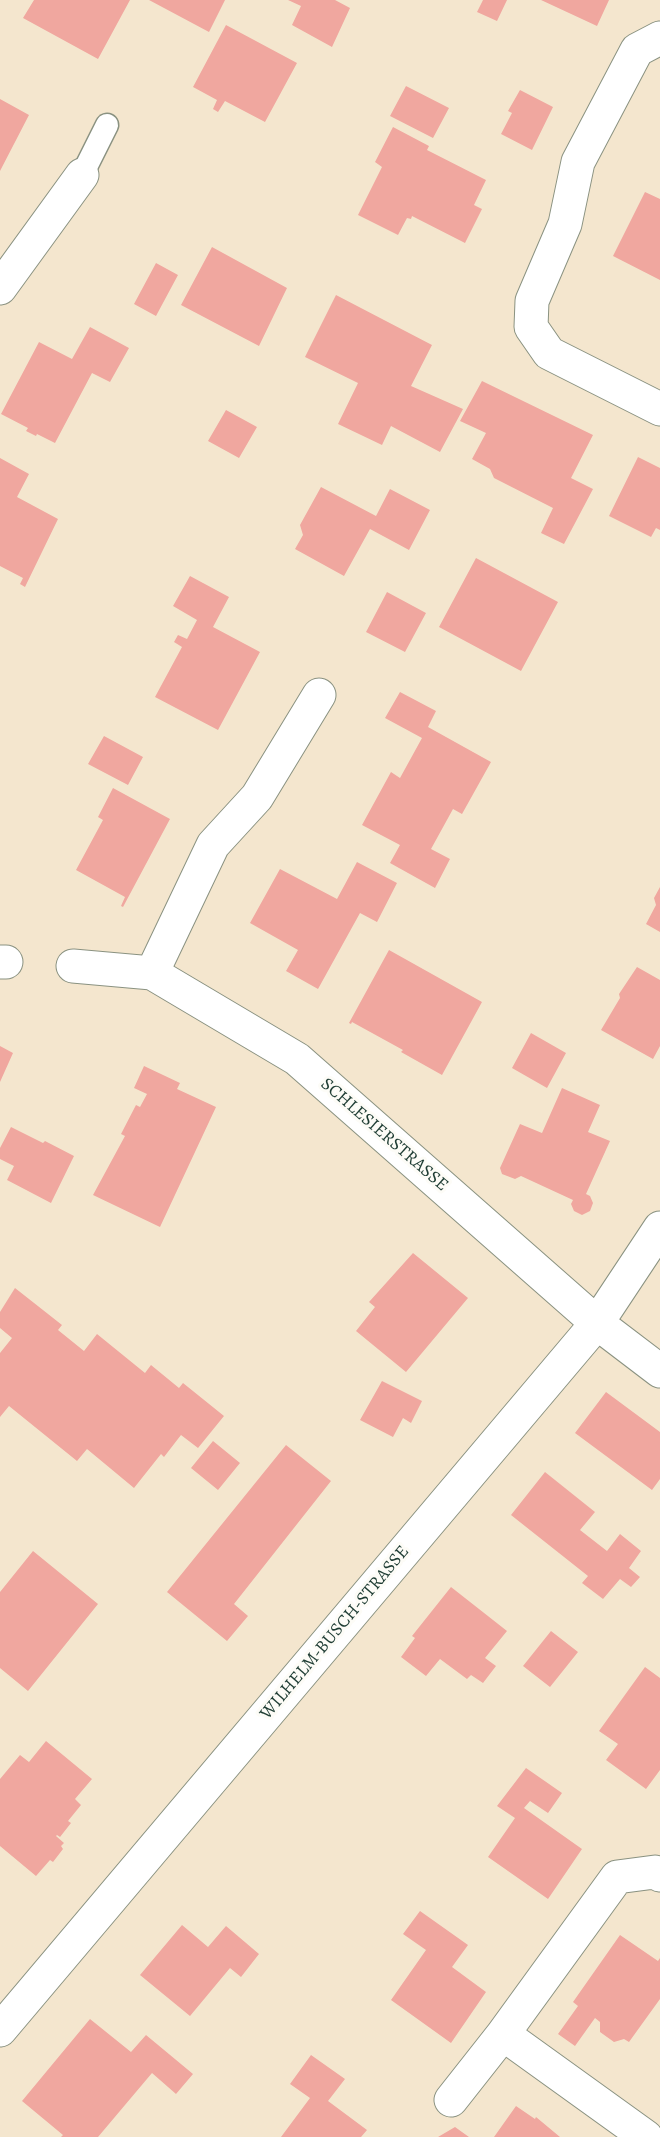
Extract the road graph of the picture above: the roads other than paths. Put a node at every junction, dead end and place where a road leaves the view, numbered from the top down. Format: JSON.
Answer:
{"nodes":[{"id":1,"x":660,"y":38,"type":"edge"},
{"id":2,"x":107,"y":125,"type":"dead end"},
{"id":3,"x":82,"y":175,"type":"joint"},
{"id":4,"x":0,"y":288,"type":"edge"},
{"id":5,"x":660,"y":409,"type":"edge"},
{"id":6,"x":319,"y":694,"type":"dead end"},
{"id":7,"x":73,"y":966,"type":"dead end"},
{"id":8,"x":152,"y":973,"type":"junction"},
{"id":9,"x":660,"y":1228,"type":"edge"},
{"id":10,"x":597,"y":1323,"type":"junction"},
{"id":11,"x":660,"y":1371,"type":"edge"},
{"id":12,"x":660,"y":1875,"type":"edge"},
{"id":13,"x":0,"y":2030,"type":"edge"},
{"id":14,"x":503,"y":2034,"type":"junction"},
{"id":15,"x":451,"y":2100,"type":"dead end"},
{"id":16,"x":646,"y":2137,"type":"edge"}],
"edges":[{"from":1,"to":5,"type":"street"},
{"from":2,"to":3,"type":"lane"},
{"from":3,"to":4,"type":"street"},
{"from":6,"to":8,"type":"street"},
{"from":7,"to":8,"type":"street","name":"SCHLESIERSTRASSE"},
{"from":8,"to":10,"type":"street","name":"SCHLESIERSTRASSE"},
{"from":9,"to":10,"type":"street","name":"WILHELM-BUSCH-STRASSE"},
{"from":10,"to":11,"type":"street","name":"SCHLESIERSTRASSE"},
{"from":10,"to":13,"type":"street","name":"WILHELM-BUSCH-STRASSE"},
{"from":12,"to":14,"type":"street"},
{"from":14,"to":15,"type":"street"},
{"from":14,"to":16,"type":"street"}]}
